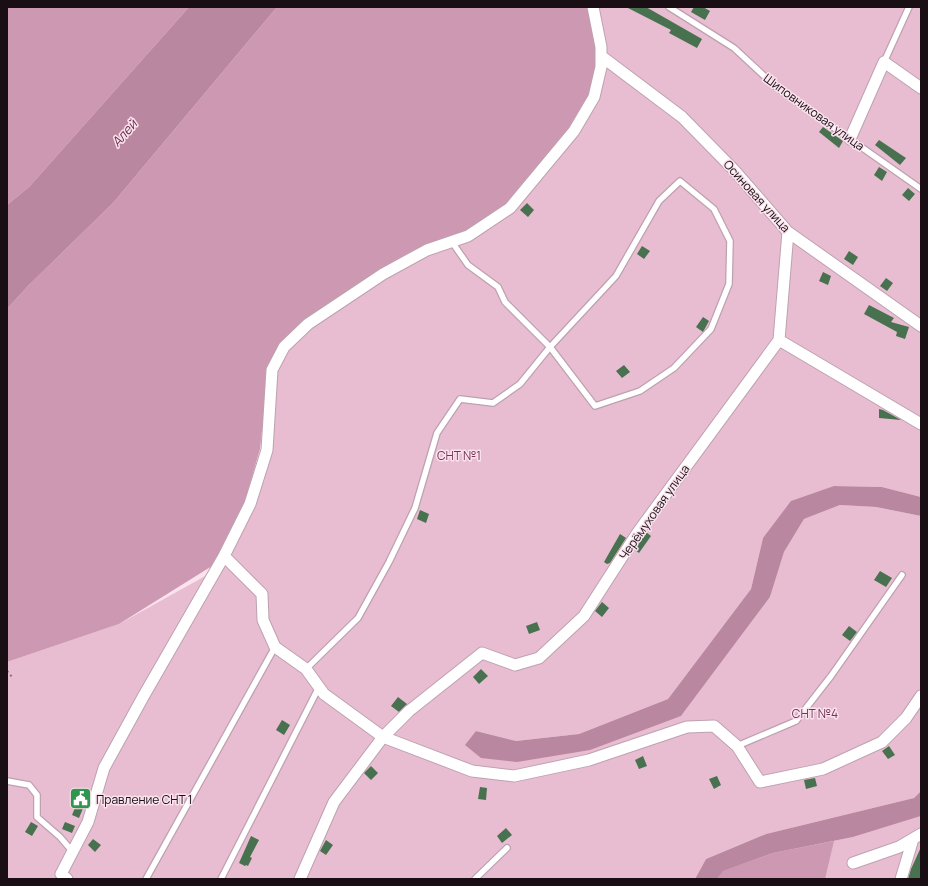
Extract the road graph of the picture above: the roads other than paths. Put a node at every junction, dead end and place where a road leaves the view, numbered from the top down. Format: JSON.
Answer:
{"nodes":[{"id":1,"x":593,"y":7,"type":"edge"},
{"id":2,"x":669,"y":7,"type":"edge"},
{"id":3,"x":909,"y":7,"type":"edge"},
{"id":4,"x":601,"y":56,"type":"junction"},
{"id":5,"x":884,"y":62,"type":"junction"},
{"id":6,"x":921,"y":88,"type":"edge"},
{"id":7,"x":850,"y":139,"type":"junction"},
{"id":8,"x":921,"y":190,"type":"edge"},
{"id":9,"x":788,"y":232,"type":"junction"},
{"id":10,"x":452,"y":242,"type":"junction"},
{"id":11,"x":921,"y":326,"type":"edge"},
{"id":12,"x":779,"y":340,"type":"junction"},
{"id":13,"x":550,"y":347,"type":"junction"},
{"id":14,"x":921,"y":424,"type":"edge"},
{"id":15,"x":224,"y":556,"type":"junction"},
{"id":16,"x":902,"y":574,"type":"dead end"},
{"id":17,"x":275,"y":647,"type":"junction"},
{"id":18,"x":306,"y":669,"type":"junction"},
{"id":19,"x":319,"y":687,"type":"junction"},
{"id":20,"x":921,"y":696,"type":"edge"},
{"id":21,"x":383,"y":738,"type":"junction"},
{"id":22,"x":737,"y":746,"type":"junction"},
{"id":23,"x":7,"y":781,"type":"edge"},
{"id":24,"x":917,"y":836,"type":"edge"},
{"id":25,"x":507,"y":848,"type":"dead end"},
{"id":26,"x":72,"y":851,"type":"junction"},
{"id":27,"x":853,"y":863,"type":"dead end"},
{"id":28,"x":62,"y":877,"type":"edge"},
{"id":29,"x":146,"y":879,"type":"edge"},
{"id":30,"x":221,"y":879,"type":"edge"},
{"id":31,"x":300,"y":879,"type":"edge"},
{"id":32,"x":475,"y":879,"type":"edge"},
{"id":33,"x":901,"y":879,"type":"edge"}],
"edges":[{"from":1,"to":4,"type":"street"},
{"from":2,"to":7,"type":"lane","name":"Шиповниковая улица"},
{"from":3,"to":5,"type":"lane"},
{"from":4,"to":9,"type":"street","name":"Осиновая улица"},
{"from":4,"to":10,"type":"street"},
{"from":5,"to":6,"type":"street"},
{"from":5,"to":7,"type":"street"},
{"from":7,"to":8,"type":"lane","name":"Шиповниковая улица"},
{"from":9,"to":11,"type":"street","name":"Осиновая улица"},
{"from":9,"to":12,"type":"street"},
{"from":10,"to":13,"type":"lane"},
{"from":10,"to":15,"type":"street"},
{"from":12,"to":14,"type":"street"},
{"from":12,"to":21,"type":"street","name":"Черёмуховая улица"},
{"from":13,"to":13,"type":"lane"},
{"from":13,"to":18,"type":"lane"},
{"from":15,"to":17,"type":"street"},
{"from":15,"to":26,"type":"street"},
{"from":16,"to":22,"type":"lane"},
{"from":17,"to":18,"type":"street"},
{"from":17,"to":29,"type":"lane"},
{"from":18,"to":19,"type":"street"},
{"from":19,"to":21,"type":"street"},
{"from":19,"to":30,"type":"lane"},
{"from":20,"to":22,"type":"street"},
{"from":21,"to":22,"type":"street"},
{"from":21,"to":31,"type":"street"},
{"from":23,"to":26,"type":"lane"},
{"from":24,"to":27,"type":"street"},
{"from":24,"to":33,"type":"street"},
{"from":25,"to":32,"type":"lane"},
{"from":26,"to":28,"type":"street"}]}
